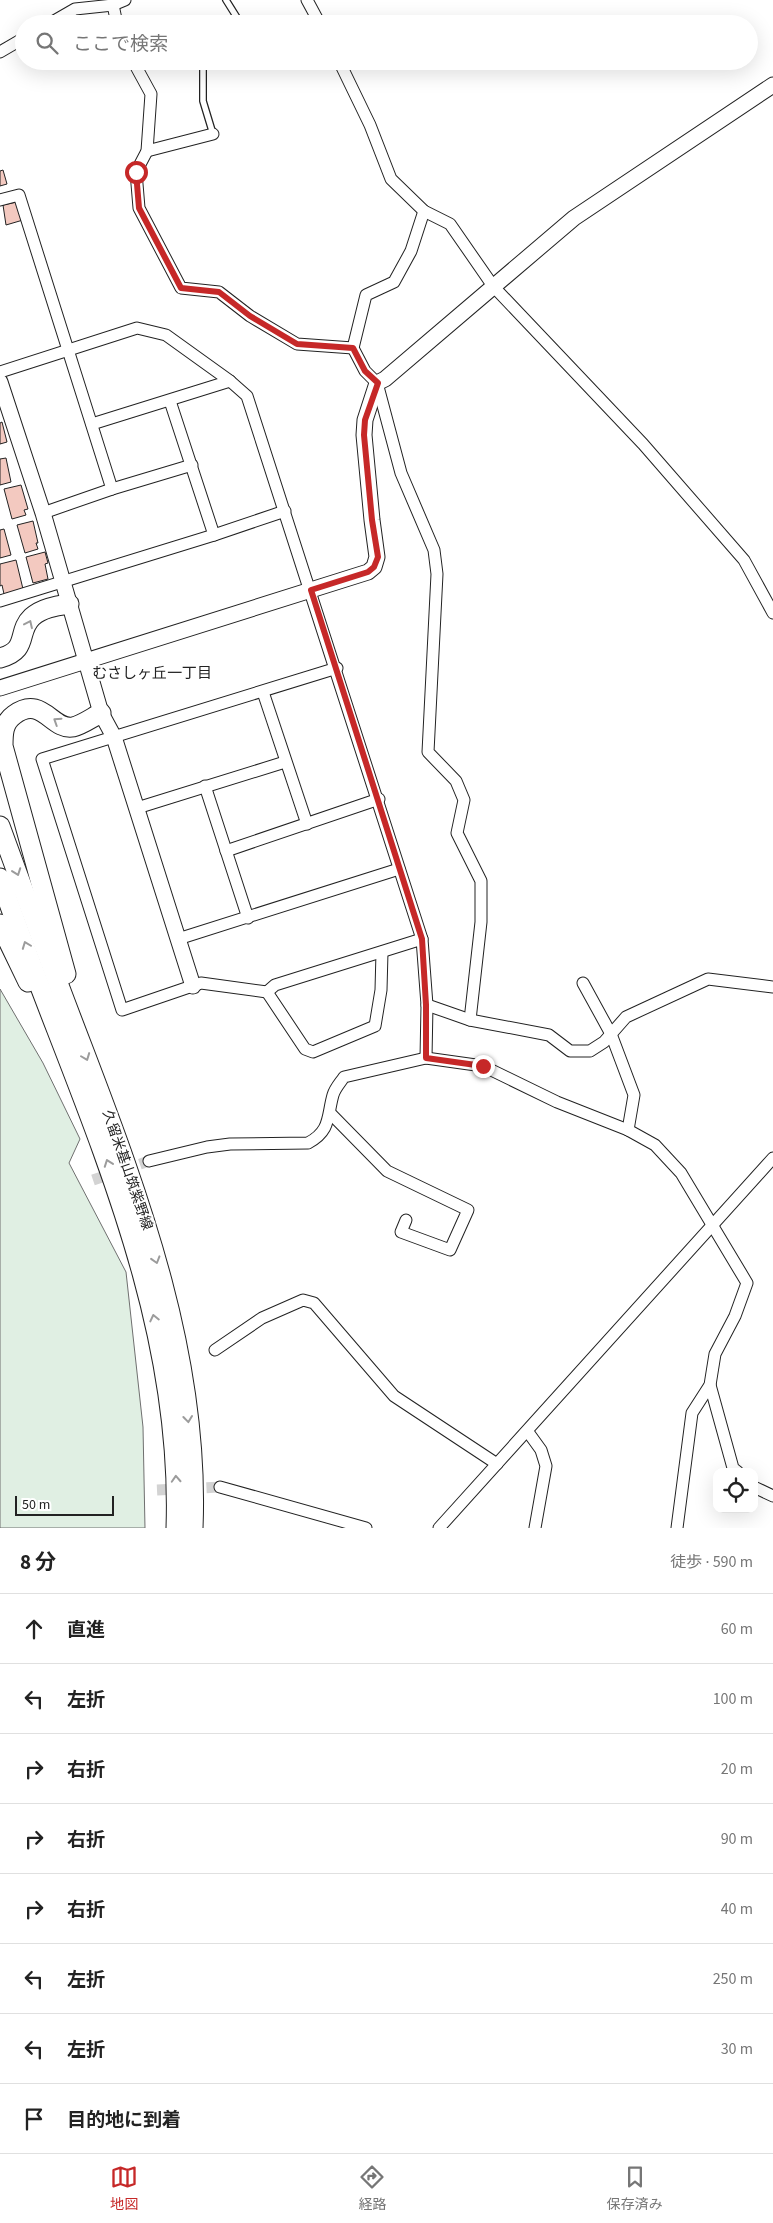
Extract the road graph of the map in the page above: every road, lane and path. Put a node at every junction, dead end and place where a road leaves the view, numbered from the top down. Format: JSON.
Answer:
{"nodes":[{"id":1,"x":125,"y":0,"type":"edge"},
{"id":2,"x":226,"y":0,"type":"edge"},
{"id":3,"x":307,"y":0,"type":"edge"},
{"id":4,"x":113,"y":5,"type":"junction"},
{"id":5,"x":65,"y":15,"type":"edge"},
{"id":6,"x":115,"y":15,"type":"edge"},
{"id":7,"x":235,"y":15,"type":"edge"},
{"id":8,"x":315,"y":15,"type":"edge"},
{"id":9,"x":15,"y":43,"type":"edge"},
{"id":10,"x":0,"y":52,"type":"edge"},
{"id":11,"x":138,"y":70,"type":"edge"},
{"id":12,"x":203,"y":70,"type":"edge"},
{"id":13,"x":343,"y":70,"type":"edge"},
{"id":14,"x":773,"y":85,"type":"edge"},
{"id":15,"x":213,"y":134,"type":"joint"},
{"id":16,"x":147,"y":151,"type":"junction"},
{"id":17,"x":0,"y":200,"type":"edge"},
{"id":18,"x":424,"y":211,"type":"junction"},
{"id":19,"x":493,"y":286,"type":"junction"},
{"id":20,"x":353,"y":348,"type":"junction"},
{"id":21,"x":70,"y":350,"type":"junction"},
{"id":22,"x":0,"y":372,"type":"edge"},
{"id":23,"x":230,"y":381,"type":"junction"},
{"id":24,"x":0,"y":382,"type":"edge"},
{"id":25,"x":378,"y":383,"type":"junction"},
{"id":26,"x":170,"y":401,"type":"junction"},
{"id":27,"x":92,"y":424,"type":"junction"},
{"id":28,"x":192,"y":465,"type":"junction"},
{"id":29,"x":112,"y":489,"type":"junction"},
{"id":30,"x":285,"y":511,"type":"junction"},
{"id":31,"x":43,"y":513,"type":"junction"},
{"id":32,"x":214,"y":535,"type":"junction"},
{"id":33,"x":64,"y":581,"type":"junction"},
{"id":34,"x":311,"y":590,"type":"junction"},
{"id":35,"x":0,"y":601,"type":"edge"},
{"id":36,"x":69,"y":604,"type":"junction"},
{"id":37,"x":773,"y":613,"type":"edge"},
{"id":38,"x":0,"y":658,"type":"edge"},
{"id":39,"x":85,"y":662,"type":"junction"},
{"id":40,"x":337,"y":668,"type":"junction"},
{"id":41,"x":0,"y":688,"type":"edge"},
{"id":42,"x":263,"y":692,"type":"junction"},
{"id":43,"x":101,"y":713,"type":"junction"},
{"id":44,"x":114,"y":737,"type":"junction"},
{"id":45,"x":285,"y":762,"type":"junction"},
{"id":46,"x":204,"y":786,"type":"junction"},
{"id":47,"x":379,"y":799,"type":"junction"},
{"id":48,"x":137,"y":808,"type":"junction"},
{"id":49,"x":307,"y":824,"type":"junction"},
{"id":50,"x":0,"y":826,"type":"edge"},
{"id":51,"x":226,"y":851,"type":"junction"},
{"id":52,"x":398,"y":869,"type":"junction"},
{"id":53,"x":0,"y":878,"type":"edge"},
{"id":54,"x":248,"y":918,"type":"junction"},
{"id":55,"x":0,"y":924,"type":"edge"},
{"id":56,"x":178,"y":939,"type":"junction"},
{"id":57,"x":422,"y":939,"type":"junction"},
{"id":58,"x":382,"y":952,"type":"junction"},
{"id":59,"x":583,"y":983,"type":"dead end"},
{"id":60,"x":192,"y":986,"type":"junction"},
{"id":61,"x":773,"y":987,"type":"edge"},
{"id":62,"x":267,"y":992,"type":"junction"},
{"id":63,"x":426,"y":1005,"type":"junction"},
{"id":64,"x":470,"y":1020,"type":"junction"},
{"id":65,"x":68,"y":1034,"type":"junction"},
{"id":66,"x":611,"y":1034,"type":"junction"},
{"id":67,"x":426,"y":1058,"type":"junction"},
{"id":68,"x":331,"y":1114,"type":"junction"},
{"id":69,"x":628,"y":1130,"type":"junction"},
{"id":70,"x":773,"y":1158,"type":"edge"},
{"id":71,"x":149,"y":1161,"type":"tunnel mouth"},
{"id":72,"x":406,"y":1220,"type":"dead end"},
{"id":73,"x":712,"y":1224,"type":"junction"},
{"id":74,"x":215,"y":1350,"type":"dead end"},
{"id":75,"x":710,"y":1385,"type":"junction"},
{"id":76,"x":528,"y":1432,"type":"junction"},
{"id":77,"x":497,"y":1464,"type":"junction"},
{"id":78,"x":733,"y":1468,"type":"edge"},
{"id":79,"x":220,"y":1487,"type":"tunnel mouth"},
{"id":80,"x":758,"y":1489,"type":"edge"},
{"id":81,"x":773,"y":1496,"type":"edge"},
{"id":82,"x":176,"y":1528,"type":"edge"},
{"id":83,"x":192,"y":1528,"type":"edge"},
{"id":84,"x":366,"y":1528,"type":"edge"},
{"id":85,"x":439,"y":1528,"type":"edge"},
{"id":86,"x":535,"y":1528,"type":"edge"},
{"id":87,"x":677,"y":1528,"type":"edge"}],
"edges":[{"from":1,"to":4,"type":"street"},
{"from":2,"to":7,"type":"lane"},
{"from":3,"to":8,"type":"street"},
{"from":4,"to":5,"type":"street"},
{"from":4,"to":6,"type":"street"},
{"from":9,"to":10,"type":"street"},
{"from":11,"to":16,"type":"street"},
{"from":12,"to":15,"type":"lane"},
{"from":13,"to":18,"type":"street"},
{"from":14,"to":19,"type":"street"},
{"from":15,"to":16,"type":"street"},
{"from":16,"to":20,"type":"street"},
{"from":17,"to":21,"type":"street"},
{"from":18,"to":19,"type":"street"},
{"from":18,"to":20,"type":"street"},
{"from":19,"to":25,"type":"street"},
{"from":19,"to":37,"type":"street"},
{"from":20,"to":25,"type":"street"},
{"from":21,"to":22,"type":"street"},
{"from":21,"to":23,"type":"street"},
{"from":21,"to":27,"type":"street"},
{"from":23,"to":26,"type":"street"},
{"from":23,"to":30,"type":"street"},
{"from":24,"to":31,"type":"street"},
{"from":25,"to":34,"type":"street"},
{"from":25,"to":64,"type":"street"},
{"from":26,"to":27,"type":"street"},
{"from":26,"to":28,"type":"street"},
{"from":27,"to":29,"type":"street"},
{"from":28,"to":29,"type":"street"},
{"from":28,"to":32,"type":"street"},
{"from":29,"to":31,"type":"street"},
{"from":30,"to":32,"type":"street"},
{"from":30,"to":34,"type":"street"},
{"from":31,"to":33,"type":"street"},
{"from":32,"to":33,"type":"street"},
{"from":33,"to":35,"type":"street"},
{"from":33,"to":36,"type":"street"},
{"from":34,"to":39,"type":"street"},
{"from":34,"to":40,"type":"street"},
{"from":38,"to":36,"type":"main road","one_way":true},
{"from":36,"to":39,"type":"street"},
{"from":39,"to":41,"type":"street"},
{"from":39,"to":43,"type":"street"},
{"from":40,"to":42,"type":"street"},
{"from":40,"to":47,"type":"street"},
{"from":42,"to":44,"type":"street"},
{"from":42,"to":45,"type":"street"},
{"from":43,"to":44,"type":"street"},
{"from":43,"to":65,"type":"main road","one_way":true},
{"from":44,"to":48,"type":"street"},
{"from":44,"to":60,"type":"street"},
{"from":45,"to":46,"type":"street"},
{"from":45,"to":49,"type":"street"},
{"from":46,"to":48,"type":"street"},
{"from":46,"to":51,"type":"street"},
{"from":47,"to":49,"type":"street"},
{"from":47,"to":52,"type":"street"},
{"from":48,"to":56,"type":"street"},
{"from":49,"to":51,"type":"street"},
{"from":50,"to":65,"type":"main road","name":"久留米基山筑紫野線","one_way":true},
{"from":51,"to":54,"type":"street"},
{"from":52,"to":54,"type":"street"},
{"from":52,"to":57,"type":"street"},
{"from":65,"to":53,"type":"main road","name":"久留米基山筑紫野線","one_way":true},
{"from":54,"to":56,"type":"street"},
{"from":55,"to":65,"type":"main road"},
{"from":56,"to":60,"type":"street"},
{"from":57,"to":58,"type":"street"},
{"from":57,"to":63,"type":"street"},
{"from":58,"to":62,"type":"street"},
{"from":58,"to":62,"type":"street"},
{"from":59,"to":66,"type":"street"},
{"from":60,"to":62,"type":"street"},
{"from":61,"to":66,"type":"street"},
{"from":63,"to":64,"type":"street"},
{"from":63,"to":67,"type":"street"},
{"from":64,"to":66,"type":"street"},
{"from":82,"to":65,"type":"main road","name":"久留米基山筑紫野線","one_way":true},
{"from":65,"to":83,"type":"main road","name":"久留米基山筑紫野線","one_way":true},
{"from":66,"to":69,"type":"street"},
{"from":67,"to":68,"type":"street"},
{"from":67,"to":69,"type":"street"},
{"from":68,"to":71,"type":"street"},
{"from":68,"to":72,"type":"street"},
{"from":69,"to":73,"type":"street"},
{"from":70,"to":73,"type":"street"},
{"from":73,"to":75,"type":"street"},
{"from":73,"to":76,"type":"street"},
{"from":74,"to":77,"type":"street"},
{"from":75,"to":78,"type":"street"},
{"from":75,"to":87,"type":"street"},
{"from":76,"to":77,"type":"street"},
{"from":76,"to":86,"type":"street"},
{"from":77,"to":85,"type":"street"},
{"from":79,"to":84,"type":"street"},
{"from":80,"to":81,"type":"street"}]}
